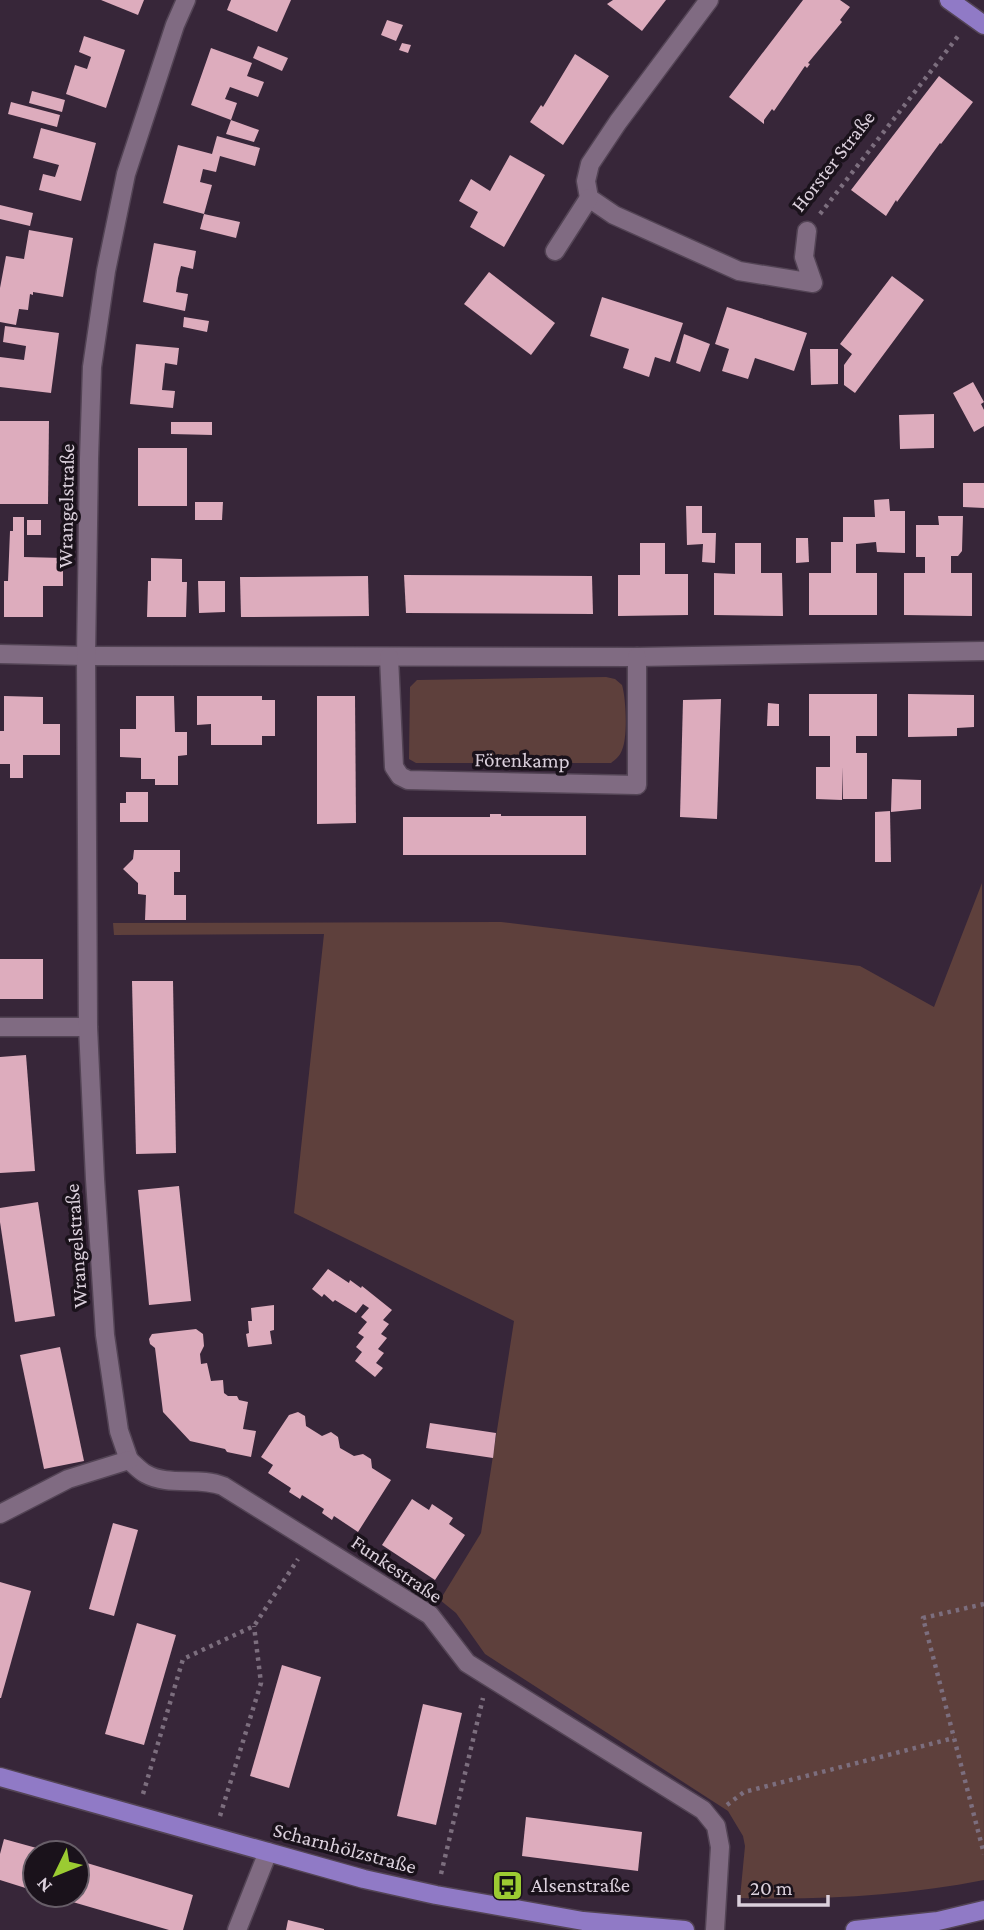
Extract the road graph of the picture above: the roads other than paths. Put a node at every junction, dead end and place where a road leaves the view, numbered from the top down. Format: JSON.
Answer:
{"nodes":[{"id":1,"x":186,"y":0,"type":"edge"},
{"id":2,"x":709,"y":0,"type":"edge"},
{"id":3,"x":949,"y":0,"type":"edge"},
{"id":4,"x":978,"y":21,"type":"edge"},
{"id":5,"x":589,"y":198,"type":"junction"},
{"id":6,"x":807,"y":231,"type":"road end"},
{"id":7,"x":555,"y":251,"type":"dead end"},
{"id":8,"x":984,"y":651,"type":"edge"},
{"id":9,"x":0,"y":654,"type":"edge"},
{"id":10,"x":86,"y":656,"type":"junction"},
{"id":11,"x":389,"y":657,"type":"junction"},
{"id":12,"x":636,"y":657,"type":"junction"},
{"id":13,"x":0,"y":1027,"type":"edge"},
{"id":14,"x":88,"y":1027,"type":"junction"},
{"id":15,"x":129,"y":1460,"type":"junction"},
{"id":16,"x":0,"y":1514,"type":"edge"},
{"id":17,"x":0,"y":1777,"type":"edge"},
{"id":18,"x":268,"y":1852,"type":"junction"},
{"id":19,"x":984,"y":1910,"type":"edge"},
{"id":20,"x":237,"y":1930,"type":"edge"},
{"id":21,"x":685,"y":1930,"type":"edge"},
{"id":22,"x":715,"y":1930,"type":"edge"},
{"id":23,"x":855,"y":1930,"type":"edge"}],
"edges":[{"from":1,"to":10,"type":"street","name":"Wrangelstraße"},
{"from":2,"to":5,"type":"street"},
{"from":3,"to":4,"type":"main road"},
{"from":5,"to":6,"type":"street","name":"Horster Straße"},
{"from":5,"to":7,"type":"street"},
{"from":8,"to":12,"type":"street"},
{"from":9,"to":10,"type":"street"},
{"from":10,"to":11,"type":"street"},
{"from":10,"to":14,"type":"street","name":"Wrangelstraße"},
{"from":11,"to":12,"type":"street"},
{"from":11,"to":12,"type":"street","name":"Förenkamp"},
{"from":13,"to":14,"type":"street"},
{"from":14,"to":15,"type":"street","name":"Wrangelstraße"},
{"from":15,"to":16,"type":"street"},
{"from":15,"to":22,"type":"street","name":"Funkestraße"},
{"from":17,"to":18,"type":"main road","name":"Scharnhölzstraße"},
{"from":18,"to":20,"type":"street"},
{"from":18,"to":21,"type":"main road","name":"Scharnhölzstraße"},
{"from":19,"to":23,"type":"main road"}]}
